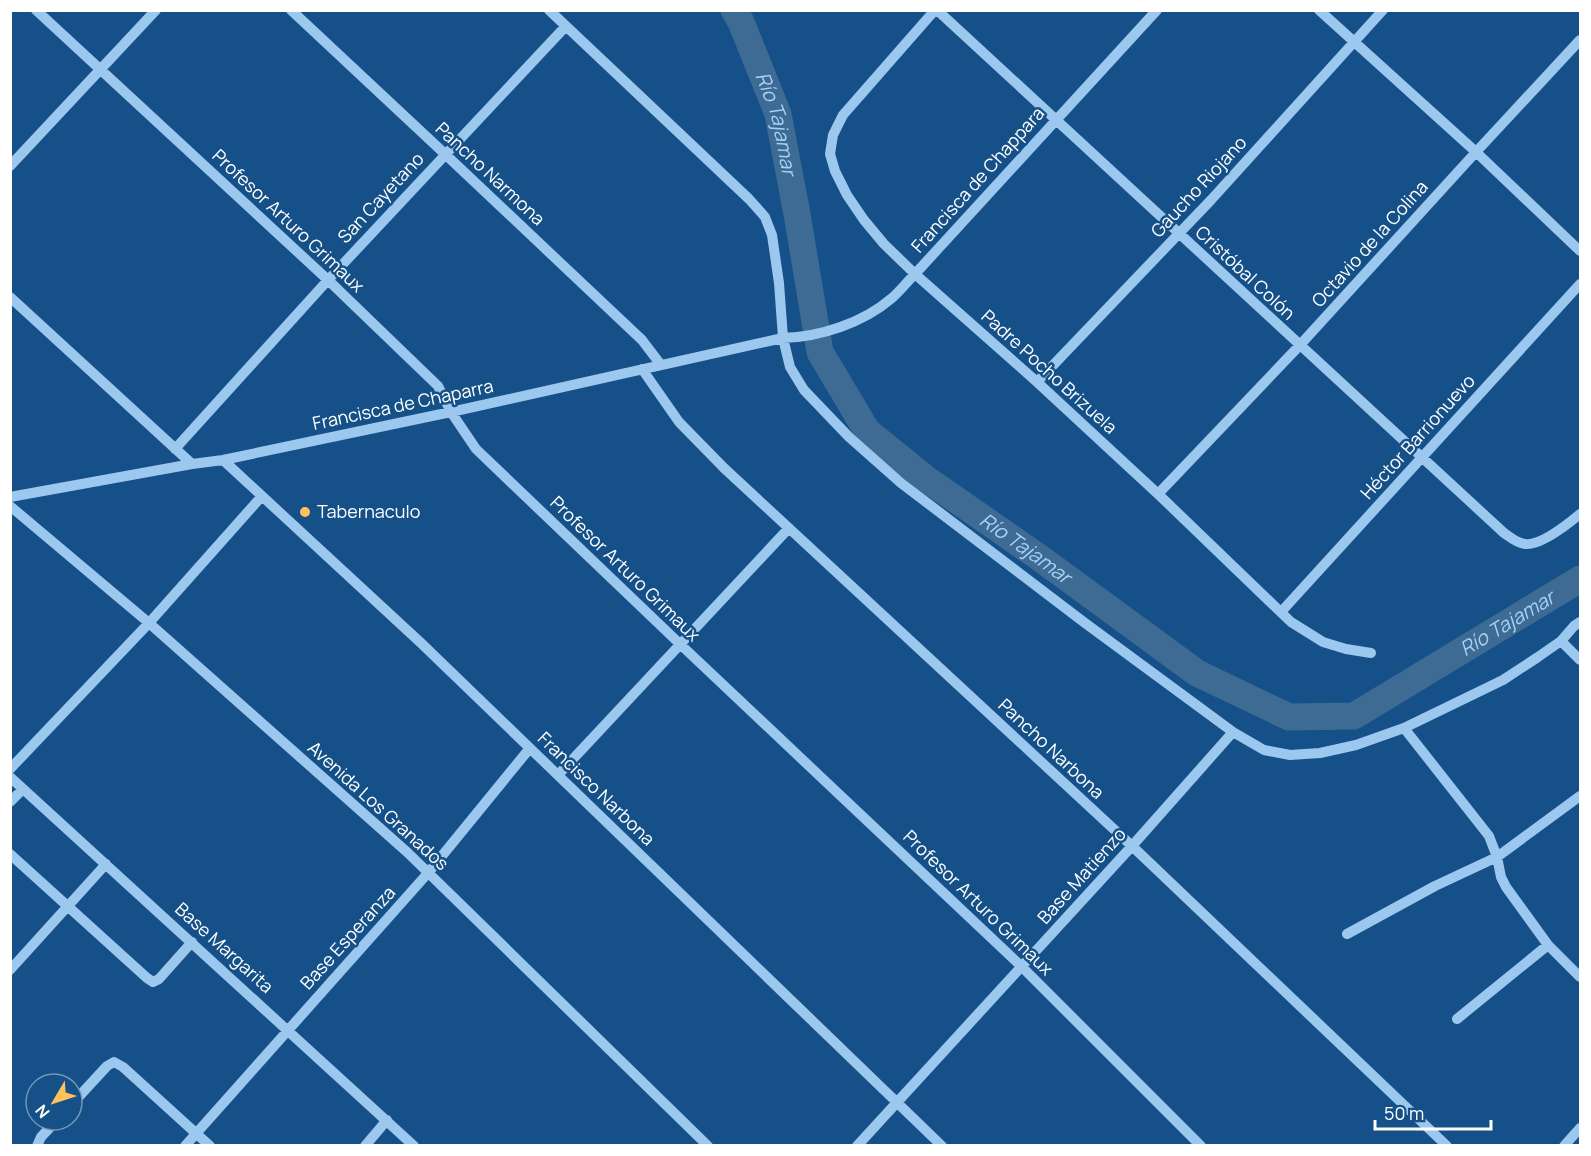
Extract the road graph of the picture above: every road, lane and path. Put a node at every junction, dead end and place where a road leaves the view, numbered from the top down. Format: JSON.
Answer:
{"nodes":[{"id":1,"x":36,"y":10,"type":"edge"},
{"id":2,"x":156,"y":10,"type":"edge"},
{"id":3,"x":291,"y":10,"type":"edge"},
{"id":4,"x":549,"y":10,"type":"edge"},
{"id":5,"x":936,"y":10,"type":"edge"},
{"id":6,"x":1157,"y":10,"type":"edge"},
{"id":7,"x":1319,"y":10,"type":"edge"},
{"id":8,"x":1383,"y":10,"type":"edge"},
{"id":9,"x":567,"y":26,"type":"junction"},
{"id":10,"x":1581,"y":40,"type":"edge"},
{"id":11,"x":1353,"y":43,"type":"junction"},
{"id":12,"x":100,"y":70,"type":"junction"},
{"id":13,"x":1056,"y":119,"type":"junction"},
{"id":14,"x":1476,"y":152,"type":"junction"},
{"id":15,"x":446,"y":154,"type":"junction"},
{"id":16,"x":10,"y":166,"type":"edge"},
{"id":17,"x":1179,"y":234,"type":"junction"},
{"id":18,"x":1581,"y":251,"type":"edge"},
{"id":19,"x":915,"y":274,"type":"junction"},
{"id":20,"x":328,"y":279,"type":"junction"},
{"id":21,"x":1581,"y":284,"type":"edge"},
{"id":22,"x":10,"y":297,"type":"edge"},
{"id":23,"x":783,"y":338,"type":"junction"},
{"id":24,"x":800,"y":338,"type":"joint"},
{"id":25,"x":1300,"y":345,"type":"junction"},
{"id":26,"x":661,"y":365,"type":"junction"},
{"id":27,"x":642,"y":369,"type":"junction"},
{"id":28,"x":1037,"y":382,"type":"junction"},
{"id":29,"x":451,"y":412,"type":"junction"},
{"id":30,"x":175,"y":449,"type":"junction"},
{"id":31,"x":1421,"y":457,"type":"junction"},
{"id":32,"x":223,"y":460,"type":"junction"},
{"id":33,"x":192,"y":464,"type":"junction"},
{"id":34,"x":1158,"y":495,"type":"junction"},
{"id":35,"x":262,"y":496,"type":"junction"},
{"id":36,"x":10,"y":497,"type":"edge"},
{"id":37,"x":10,"y":506,"type":"edge"},
{"id":38,"x":1581,"y":514,"type":"edge"},
{"id":39,"x":789,"y":528,"type":"junction"},
{"id":40,"x":1281,"y":612,"type":"junction"},
{"id":41,"x":1581,"y":622,"type":"edge"},
{"id":42,"x":149,"y":623,"type":"junction"},
{"id":43,"x":1561,"y":640,"type":"junction"},
{"id":44,"x":681,"y":645,"type":"junction"},
{"id":45,"x":1371,"y":653,"type":"dead end"},
{"id":46,"x":1581,"y":660,"type":"edge"},
{"id":47,"x":1404,"y":728,"type":"junction"},
{"id":48,"x":1233,"y":732,"type":"junction"},
{"id":49,"x":530,"y":748,"type":"junction"},
{"id":50,"x":10,"y":769,"type":"edge"},
{"id":51,"x":558,"y":775,"type":"junction"},
{"id":52,"x":10,"y":777,"type":"edge"},
{"id":53,"x":24,"y":789,"type":"junction"},
{"id":54,"x":1581,"y":796,"type":"edge"},
{"id":55,"x":10,"y":802,"type":"edge"},
{"id":56,"x":1132,"y":846,"type":"junction"},
{"id":57,"x":10,"y":854,"type":"edge"},
{"id":58,"x":1497,"y":857,"type":"junction"},
{"id":59,"x":106,"y":864,"type":"junction"},
{"id":60,"x":428,"y":873,"type":"junction"},
{"id":61,"x":69,"y":906,"type":"junction"},
{"id":62,"x":1347,"y":934,"type":"dead end"},
{"id":63,"x":192,"y":942,"type":"junction"},
{"id":64,"x":1548,"y":945,"type":"junction"},
{"id":65,"x":1022,"y":967,"type":"junction"},
{"id":66,"x":10,"y":970,"type":"edge"},
{"id":67,"x":1581,"y":977,"type":"edge"},
{"id":68,"x":1457,"y":1019,"type":"dead end"},
{"id":69,"x":289,"y":1030,"type":"junction"},
{"id":70,"x":84,"y":1091,"type":"edge"},
{"id":71,"x":897,"y":1102,"type":"junction"},
{"id":72,"x":387,"y":1120,"type":"junction"},
{"id":73,"x":1581,"y":1128,"type":"edge"},
{"id":74,"x":46,"y":1132,"type":"edge"},
{"id":75,"x":197,"y":1133,"type":"junction"},
{"id":76,"x":37,"y":1145,"type":"edge"},
{"id":77,"x":185,"y":1146,"type":"edge"},
{"id":78,"x":210,"y":1146,"type":"edge"},
{"id":79,"x":365,"y":1146,"type":"edge"},
{"id":80,"x":414,"y":1146,"type":"edge"},
{"id":81,"x":708,"y":1146,"type":"edge"},
{"id":82,"x":857,"y":1146,"type":"edge"},
{"id":83,"x":942,"y":1146,"type":"edge"},
{"id":84,"x":1201,"y":1146,"type":"edge"},
{"id":85,"x":1447,"y":1146,"type":"edge"},
{"id":86,"x":1564,"y":1146,"type":"edge"}],
"edges":[{"from":1,"to":12,"type":"street","name":"Profesor Arturo Grimaux"},
{"from":2,"to":12,"type":"street"},
{"from":3,"to":15,"type":"street","name":"Pancho Narmona"},
{"from":4,"to":9,"type":"street"},
{"from":5,"to":13,"type":"street","name":"Cristóbal Colón"},
{"from":5,"to":19,"type":"street","name":"Padre Pocho Brizuela"},
{"from":6,"to":13,"type":"street","name":"Francisca de Chappara"},
{"from":7,"to":11,"type":"street"},
{"from":8,"to":11,"type":"street","name":"Gaucho Riojano"},
{"from":9,"to":15,"type":"street","name":"San Cayetano"},
{"from":9,"to":23,"type":"street"},
{"from":10,"to":14,"type":"street","name":"Octavio de la Colina"},
{"from":11,"to":14,"type":"street"},
{"from":11,"to":17,"type":"street","name":"Gaucho Riojano"},
{"from":12,"to":16,"type":"street"},
{"from":12,"to":20,"type":"street","name":"Profesor Arturo Grimaux"},
{"from":13,"to":17,"type":"street","name":"Cristóbal Colón"},
{"from":13,"to":19,"type":"street","name":"Francisca de Chappara"},
{"from":14,"to":18,"type":"street"},
{"from":14,"to":25,"type":"street","name":"Octavio de la Colina"},
{"from":15,"to":20,"type":"street","name":"San Cayetano"},
{"from":15,"to":26,"type":"street","name":"Pancho Narmona"},
{"from":17,"to":25,"type":"street","name":"Cristóbal Colón"},
{"from":17,"to":28,"type":"street","name":"Gaucho Riojano"},
{"from":19,"to":24,"type":"street","name":"Francisca de Chappara"},
{"from":19,"to":28,"type":"street","name":"Padre Pocho Brizuela"},
{"from":20,"to":29,"type":"street","name":"Profesor Arturo Grimaux"},
{"from":20,"to":30,"type":"street","name":"San Cayetano"},
{"from":21,"to":31,"type":"street","name":"Héctor Barrionuevo"},
{"from":22,"to":30,"type":"street"},
{"from":23,"to":24,"type":"street","name":"Francisca de Chaparra"},
{"from":23,"to":26,"type":"street","name":"Francisca de Chaparra"},
{"from":23,"to":48,"type":"street"},
{"from":25,"to":31,"type":"street","name":"Cristóbal Colón"},
{"from":25,"to":34,"type":"street","name":"Octavio de la Colina"},
{"from":26,"to":27,"type":"street","name":"Francisca de Chaparra"},
{"from":27,"to":29,"type":"street","name":"Francisca de Chaparra"},
{"from":27,"to":39,"type":"street","name":"Pancho Narbona"},
{"from":28,"to":34,"type":"street","name":"Padre Pocho Brizuela"},
{"from":29,"to":32,"type":"street","name":"Francisca de Chaparra"},
{"from":29,"to":44,"type":"street","name":"Profesor Arturo Grimaux"},
{"from":30,"to":33,"type":"street"},
{"from":31,"to":38,"type":"street","name":"Cristóbal Colón"},
{"from":31,"to":40,"type":"street","name":"Héctor Barrionuevo"},
{"from":32,"to":33,"type":"street","name":"Francisca de Chaparra"},
{"from":32,"to":35,"type":"street","name":"Francisco Narbona"},
{"from":33,"to":36,"type":"street","name":"Francisca de Chaparra"},
{"from":34,"to":40,"type":"street","name":"Padre Pocho Brizuela"},
{"from":35,"to":42,"type":"street"},
{"from":35,"to":49,"type":"street","name":"Francisco Narbona"},
{"from":37,"to":42,"type":"street","name":"Avenida Los Granados"},
{"from":39,"to":44,"type":"street"},
{"from":39,"to":56,"type":"street","name":"Pancho Narbona"},
{"from":40,"to":45,"type":"street","name":"Padre Pocho Brizuela"},
{"from":41,"to":43,"type":"street"},
{"from":42,"to":50,"type":"street"},
{"from":42,"to":60,"type":"street","name":"Avenida Los Granados"},
{"from":43,"to":46,"type":"street"},
{"from":43,"to":47,"type":"street"},
{"from":44,"to":51,"type":"street"},
{"from":44,"to":65,"type":"street","name":"Profesor Arturo Grimaux"},
{"from":47,"to":48,"type":"street"},
{"from":47,"to":58,"type":"street"},
{"from":48,"to":56,"type":"street","name":"Base Matienzo"},
{"from":49,"to":51,"type":"street","name":"Francisco Narbona"},
{"from":49,"to":60,"type":"street","name":"Base Esperanza"},
{"from":51,"to":71,"type":"street","name":"Francisco Narbona"},
{"from":52,"to":53,"type":"street","name":"Base Margarita"},
{"from":53,"to":55,"type":"street"},
{"from":53,"to":59,"type":"street","name":"Base Margarita"},
{"from":54,"to":58,"type":"street"},
{"from":56,"to":65,"type":"street","name":"Base Matienzo"},
{"from":56,"to":85,"type":"street","name":"Pancho Narbona"},
{"from":57,"to":61,"type":"street"},
{"from":58,"to":62,"type":"street"},
{"from":58,"to":64,"type":"street"},
{"from":59,"to":61,"type":"street"},
{"from":59,"to":63,"type":"street","name":"Base Margarita"},
{"from":60,"to":69,"type":"street","name":"Base Esperanza"},
{"from":60,"to":81,"type":"street","name":"Avenida Los Granados"},
{"from":61,"to":63,"type":"street"},
{"from":61,"to":66,"type":"street"},
{"from":63,"to":69,"type":"street","name":"Base Margarita"},
{"from":64,"to":67,"type":"street"},
{"from":64,"to":68,"type":"street"},
{"from":65,"to":71,"type":"street","name":"Base Matienzo"},
{"from":65,"to":84,"type":"street","name":"Profesor Arturo Grimaux"},
{"from":69,"to":72,"type":"street","name":"Base Margarita"},
{"from":69,"to":75,"type":"street","name":"Base Esperanza"},
{"from":70,"to":75,"type":"street"},
{"from":71,"to":82,"type":"street","name":"Base Matienzo"},
{"from":71,"to":83,"type":"street","name":"Francisco Narbona"},
{"from":72,"to":79,"type":"street"},
{"from":72,"to":80,"type":"street","name":"Base Margarita"},
{"from":73,"to":86,"type":"street"},
{"from":74,"to":76,"type":"street"},
{"from":75,"to":77,"type":"street","name":"Base Esperanza"},
{"from":75,"to":78,"type":"street"}]}
